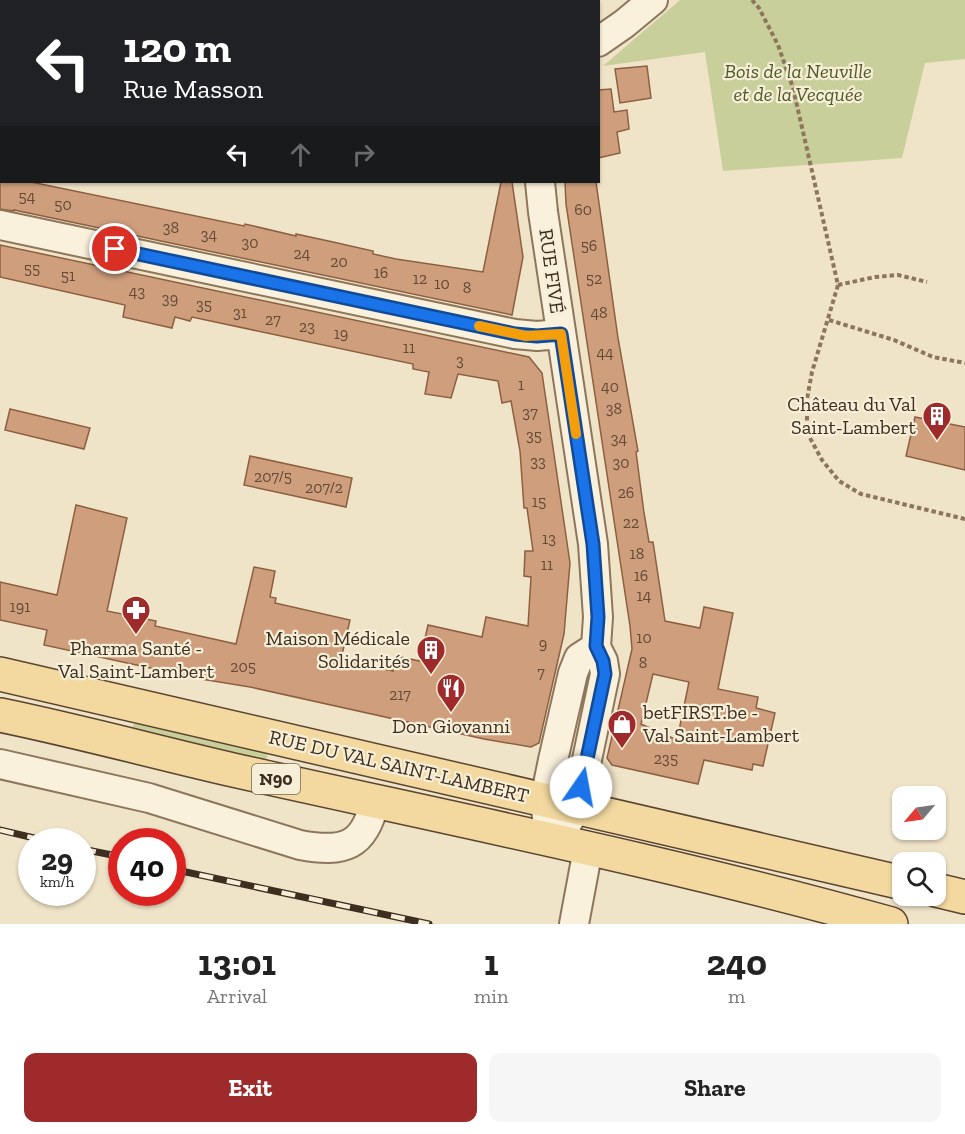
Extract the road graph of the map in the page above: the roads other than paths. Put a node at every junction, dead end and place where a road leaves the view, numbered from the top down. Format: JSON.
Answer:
{"nodes":[{"id":1,"x":653,"y":0,"type":"edge"},
{"id":2,"x":600,"y":41,"type":"edge"},
{"id":3,"x":540,"y":183,"type":"edge"},
{"id":4,"x":0,"y":225,"type":"edge"},
{"id":5,"x":561,"y":334,"type":"junction"},
{"id":6,"x":596,"y":646,"type":"junction"},
{"id":7,"x":0,"y":674,"type":"edge"},
{"id":8,"x":0,"y":716,"type":"edge"},
{"id":9,"x":0,"y":764,"type":"edge"},
{"id":10,"x":545,"y":799,"type":"junction"},
{"id":11,"x":375,"y":800,"type":"junction"},
{"id":12,"x":577,"y":807,"type":"junction"},
{"id":13,"x":552,"y":840,"type":"junction"},
{"id":14,"x":588,"y":849,"type":"junction"},
{"id":15,"x":892,"y":880,"type":"edge"},
{"id":16,"x":946,"y":892,"type":"edge"},
{"id":17,"x":965,"y":897,"type":"edge"},
{"id":18,"x":574,"y":924,"type":"edge"},
{"id":19,"x":891,"y":924,"type":"edge"}],
"edges":[{"from":1,"to":2,"type":"street"},
{"from":3,"to":5,"type":"street","name":"RUE FIVÉ"},
{"from":4,"to":5,"type":"street"},
{"from":5,"to":6,"type":"street","name":"RUE FIVÉ"},
{"from":6,"to":10,"type":"street"},
{"from":6,"to":12,"type":"street","name":"RUE FIVÉ"},
{"from":7,"to":10,"type":"main road","name":"RUE DU VAL SAINT-LAMBERT","number":"N90"},
{"from":8,"to":11,"type":"main road","name":"RUE DU VAL SAINT-LAMBERT","number":"N90"},
{"from":9,"to":11,"type":"street"},
{"from":10,"to":12,"type":"main road","name":"RUE DU VAL SAINT-LAMBERT","number":"N90"},
{"from":10,"to":13,"type":"street"},
{"from":11,"to":13,"type":"main road","name":"RUE DU VAL SAINT-LAMBERT","number":"N90"},
{"from":12,"to":13,"type":"street"},
{"from":12,"to":15,"type":"main road","name":"RUE DU VAL SAINT-LAMBERT","number":"N90"},
{"from":13,"to":14,"type":"main road","name":"RUE DU VAL SAINT-LAMBERT","number":"N90"},
{"from":14,"to":18,"type":"street"},
{"from":14,"to":19,"type":"main road","name":"RUE DU VAL SAINT-LAMBERT","number":"N90"},
{"from":16,"to":17,"type":"main road"}]}
